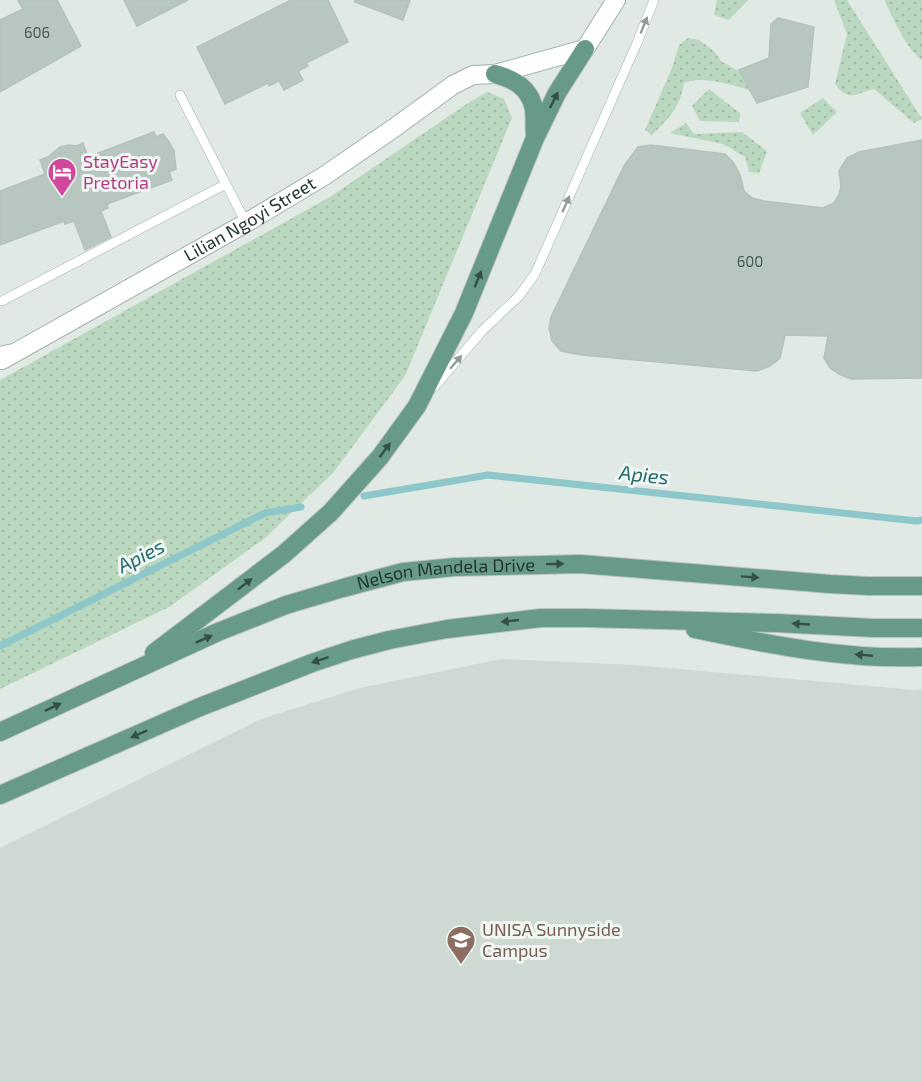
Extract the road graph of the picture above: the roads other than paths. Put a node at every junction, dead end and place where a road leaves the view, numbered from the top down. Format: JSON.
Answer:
{"nodes":[{"id":1,"x":616,"y":0,"type":"edge"},
{"id":2,"x":654,"y":0,"type":"edge"},
{"id":3,"x":585,"y":49,"type":"junction"},
{"id":4,"x":495,"y":74,"type":"junction"},
{"id":5,"x":180,"y":95,"type":"dead end"},
{"id":6,"x":535,"y":138,"type":"junction"},
{"id":7,"x":226,"y":184,"type":"junction"},
{"id":8,"x":246,"y":223,"type":"junction"},
{"id":9,"x":2,"y":301,"type":"dead end"},
{"id":10,"x":5,"y":357,"type":"edge"},
{"id":11,"x":417,"y":406,"type":"junction"},
{"id":12,"x":922,"y":586,"type":"edge"},
{"id":13,"x":652,"y":620,"type":"junction"},
{"id":14,"x":922,"y":628,"type":"edge"},
{"id":15,"x":922,"y":657,"type":"edge"},
{"id":16,"x":112,"y":680,"type":"junction"},
{"id":17,"x":0,"y":732,"type":"edge"},
{"id":18,"x":0,"y":795,"type":"edge"}],
"edges":[{"from":1,"to":3,"type":"street"},
{"from":11,"to":2,"type":"lane","one_way":true},
{"from":3,"to":4,"type":"street","name":"Lilian Ngoyi Street"},
{"from":6,"to":3,"type":"main road","one_way":true},
{"from":4,"to":6,"type":"main road"},
{"from":4,"to":8,"type":"street","name":"Lilian Ngoyi Street"},
{"from":5,"to":7,"type":"lane"},
{"from":11,"to":6,"type":"main road","one_way":true},
{"from":7,"to":8,"type":"lane"},
{"from":7,"to":9,"type":"lane"},
{"from":8,"to":10,"type":"street","name":"Lilian Ngoyi Street"},
{"from":16,"to":11,"type":"main road","one_way":true},
{"from":16,"to":12,"type":"main road","name":"Nelson Mandela Drive","one_way":true},
{"from":14,"to":13,"type":"main road","one_way":true},
{"from":15,"to":13,"type":"main road","one_way":true},
{"from":13,"to":18,"type":"main road","one_way":true},
{"from":17,"to":16,"type":"main road","name":"Nelson Mandela Drive","one_way":true}]}
